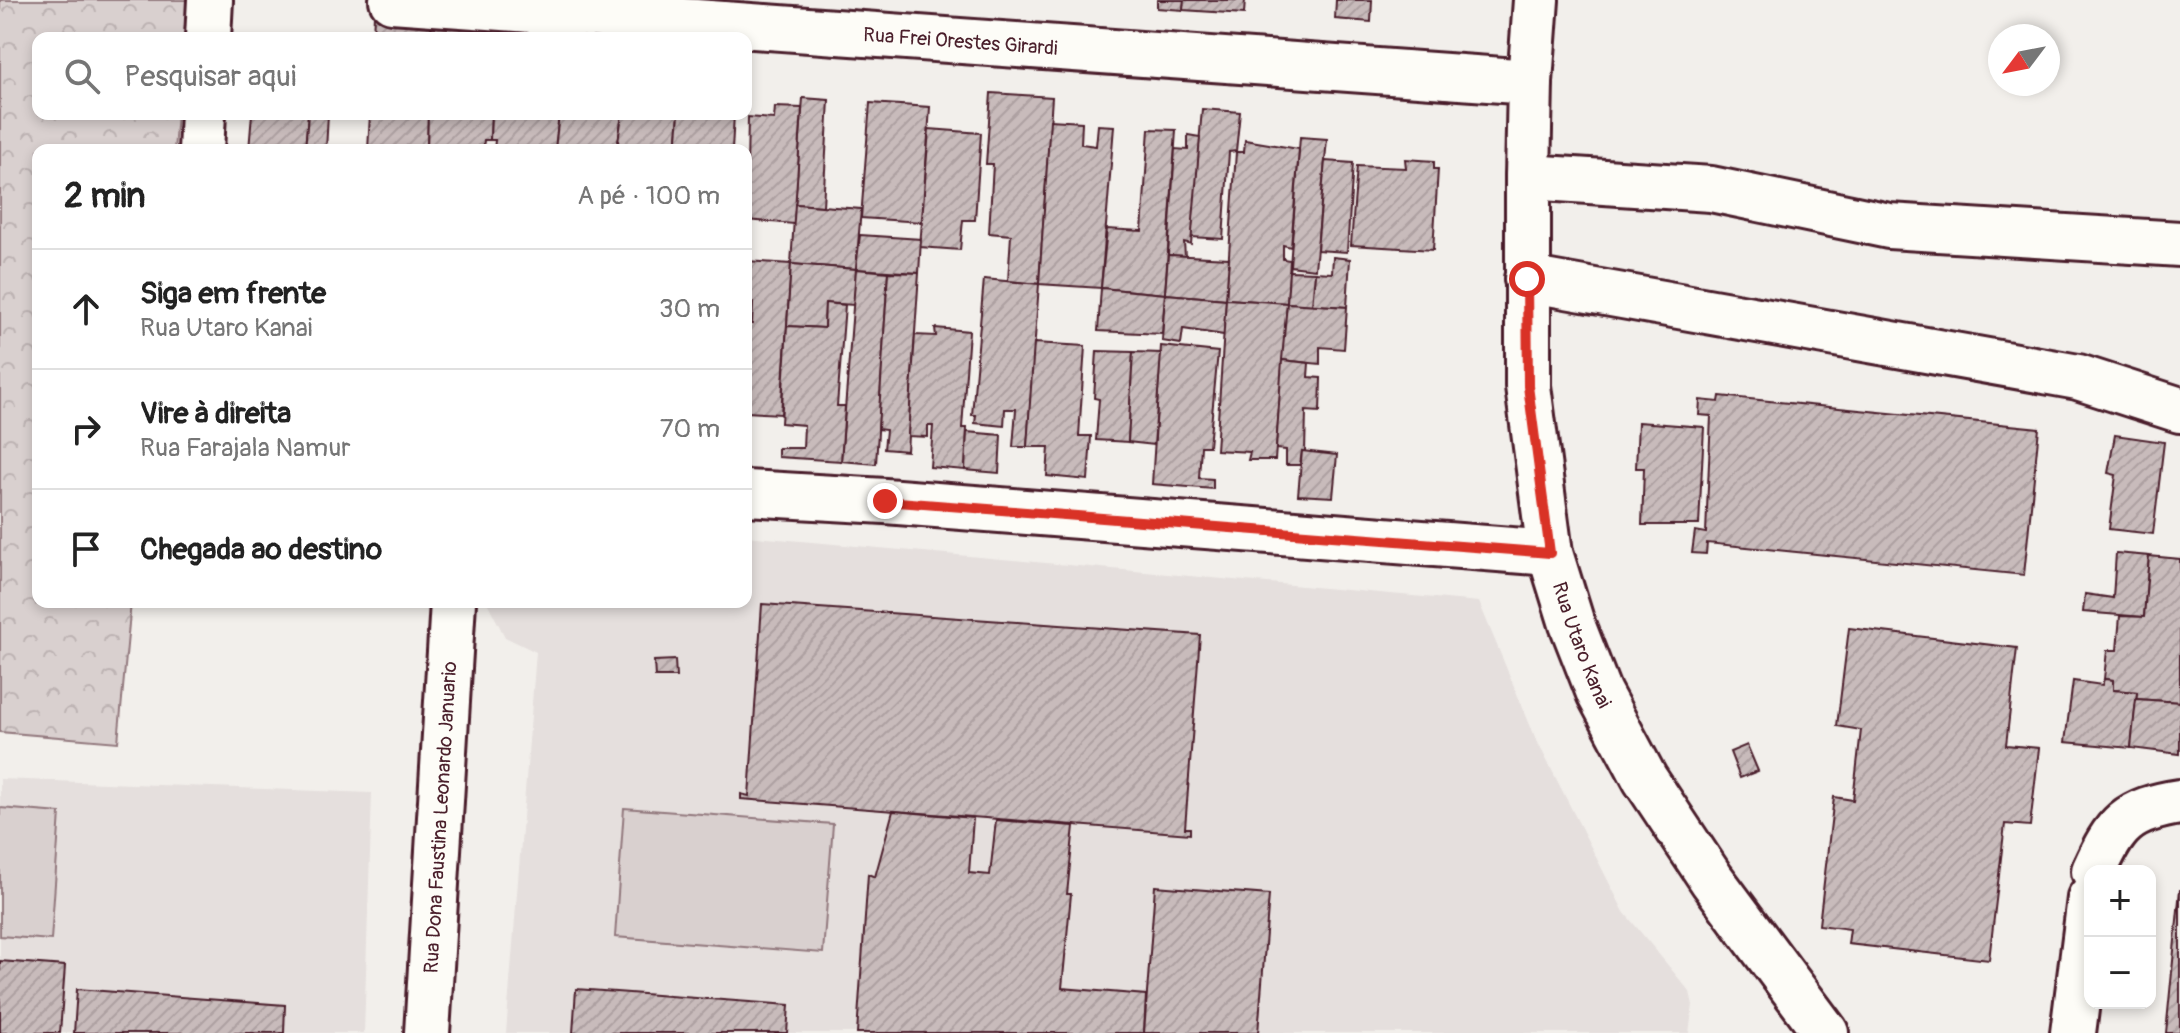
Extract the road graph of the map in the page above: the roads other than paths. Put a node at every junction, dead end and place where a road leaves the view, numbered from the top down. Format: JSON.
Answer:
{"nodes":[{"id":1,"x":210,"y":0,"type":"edge"},
{"id":2,"x":392,"y":0,"type":"edge"},
{"id":3,"x":1536,"y":0,"type":"edge"},
{"id":4,"x":208,"y":32,"type":"edge"},
{"id":5,"x":1530,"y":82,"type":"junction"},
{"id":6,"x":203,"y":120,"type":"edge"},
{"id":7,"x":201,"y":144,"type":"edge"},
{"id":8,"x":1528,"y":177,"type":"junction"},
{"id":9,"x":2180,"y":244,"type":"edge"},
{"id":10,"x":1527,"y":279,"type":"junction"},
{"id":11,"x":2180,"y":410,"type":"edge"},
{"id":12,"x":752,"y":493,"type":"edge"},
{"id":13,"x":1550,"y":553,"type":"junction"},
{"id":14,"x":453,"y":608,"type":"edge"},
{"id":15,"x":2180,"y":802,"type":"edge"},
{"id":16,"x":2097,"y":865,"type":"edge"},
{"id":17,"x":2085,"y":937,"type":"edge"},
{"id":18,"x":1816,"y":1030,"type":"edge"},
{"id":19,"x":427,"y":1033,"type":"edge"},
{"id":20,"x":2073,"y":1033,"type":"edge"}],
"edges":[{"from":1,"to":4,"type":"street"},
{"from":2,"to":5,"type":"street","name":"Rua Frei Orestes Girardi"},
{"from":3,"to":5,"type":"street","name":"Rua Utaro Kanai"},
{"from":5,"to":8,"type":"street","name":"Rua Utaro Kanai"},
{"from":6,"to":7,"type":"street"},
{"from":8,"to":9,"type":"street"},
{"from":8,"to":10,"type":"street","name":"Rua Utaro Kanai"},
{"from":10,"to":11,"type":"street"},
{"from":10,"to":13,"type":"street","name":"Rua Utaro Kanai"},
{"from":12,"to":13,"type":"street"},
{"from":13,"to":18,"type":"street","name":"Rua Utaro Kanai"},
{"from":14,"to":19,"type":"street","name":"Rua Dona Faustina Leonardo Januario"},
{"from":15,"to":16,"type":"street"},
{"from":17,"to":20,"type":"street"}]}
